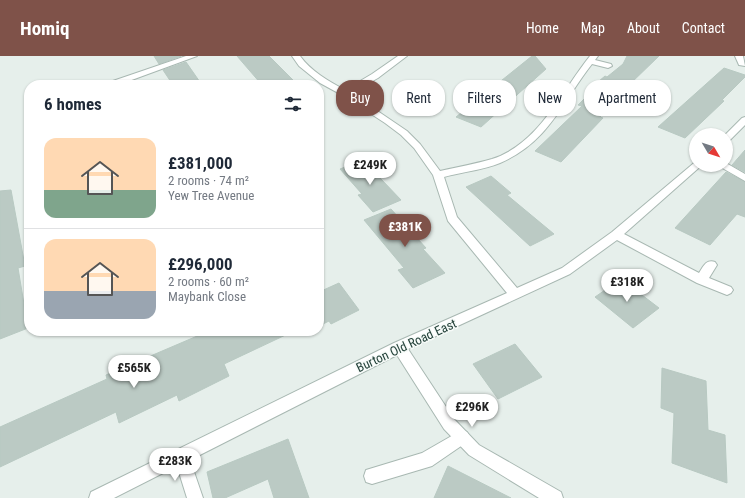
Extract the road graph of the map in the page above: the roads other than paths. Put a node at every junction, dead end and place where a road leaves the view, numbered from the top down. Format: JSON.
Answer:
{"nodes":[{"id":1,"x":193,"y":56,"type":"edge"},
{"id":2,"x":296,"y":56,"type":"edge"},
{"id":3,"x":403,"y":56,"type":"edge"},
{"id":4,"x":739,"y":56,"type":"edge"},
{"id":5,"x":592,"y":58,"type":"edge"},
{"id":6,"x":745,"y":64,"type":"edge"},
{"id":7,"x":608,"y":66,"type":"dead end"},
{"id":8,"x":131,"y":80,"type":"edge"},
{"id":9,"x":322,"y":80,"type":"edge"},
{"id":10,"x":368,"y":80,"type":"edge"},
{"id":11,"x":324,"y":82,"type":"edge"},
{"id":12,"x":336,"y":88,"type":"edge"},
{"id":13,"x":379,"y":116,"type":"edge"},
{"id":14,"x":745,"y":120,"type":"edge"},
{"id":15,"x":733,"y":132,"type":"edge"},
{"id":16,"x":733,"y":171,"type":"edge"},
{"id":17,"x":689,"y":172,"type":"edge"},
{"id":18,"x":438,"y":175,"type":"junction"},
{"id":19,"x":745,"y":178,"type":"edge"},
{"id":20,"x":616,"y":235,"type":"junction"},
{"id":21,"x":711,"y":265,"type":"dead end"},
{"id":22,"x":702,"y":280,"type":"junction"},
{"id":23,"x":727,"y":290,"type":"dead end"},
{"id":24,"x":515,"y":294,"type":"junction"},
{"id":25,"x":399,"y":347,"type":"junction"},
{"id":26,"x":462,"y":437,"type":"junction"},
{"id":27,"x":181,"y":456,"type":"junction"},
{"id":28,"x":372,"y":476,"type":"dead end"},
{"id":29,"x":97,"y":498,"type":"edge"},
{"id":30,"x":195,"y":498,"type":"edge"},
{"id":31,"x":555,"y":498,"type":"edge"}],
"edges":[{"from":1,"to":8,"type":"street"},
{"from":2,"to":9,"type":"street"},
{"from":3,"to":10,"type":"street"},
{"from":4,"to":6,"type":"street"},
{"from":5,"to":7,"type":"street"},
{"from":5,"to":18,"type":"street"},
{"from":11,"to":12,"type":"street"},
{"from":13,"to":18,"type":"street"},
{"from":14,"to":15,"type":"street"},
{"from":16,"to":19,"type":"street"},
{"from":17,"to":20,"type":"street","name":"Burton Old Road East"},
{"from":18,"to":24,"type":"street"},
{"from":20,"to":22,"type":"street"},
{"from":20,"to":24,"type":"street","name":"Burton Old Road East"},
{"from":21,"to":22,"type":"street"},
{"from":22,"to":23,"type":"street"},
{"from":24,"to":25,"type":"street","name":"Burton Old Road East"},
{"from":25,"to":26,"type":"street"},
{"from":25,"to":27,"type":"street","name":"Burton Old Road East"},
{"from":26,"to":28,"type":"street"},
{"from":26,"to":31,"type":"street"},
{"from":27,"to":29,"type":"street","name":"Burton Old Road East"},
{"from":27,"to":30,"type":"street"}]}
